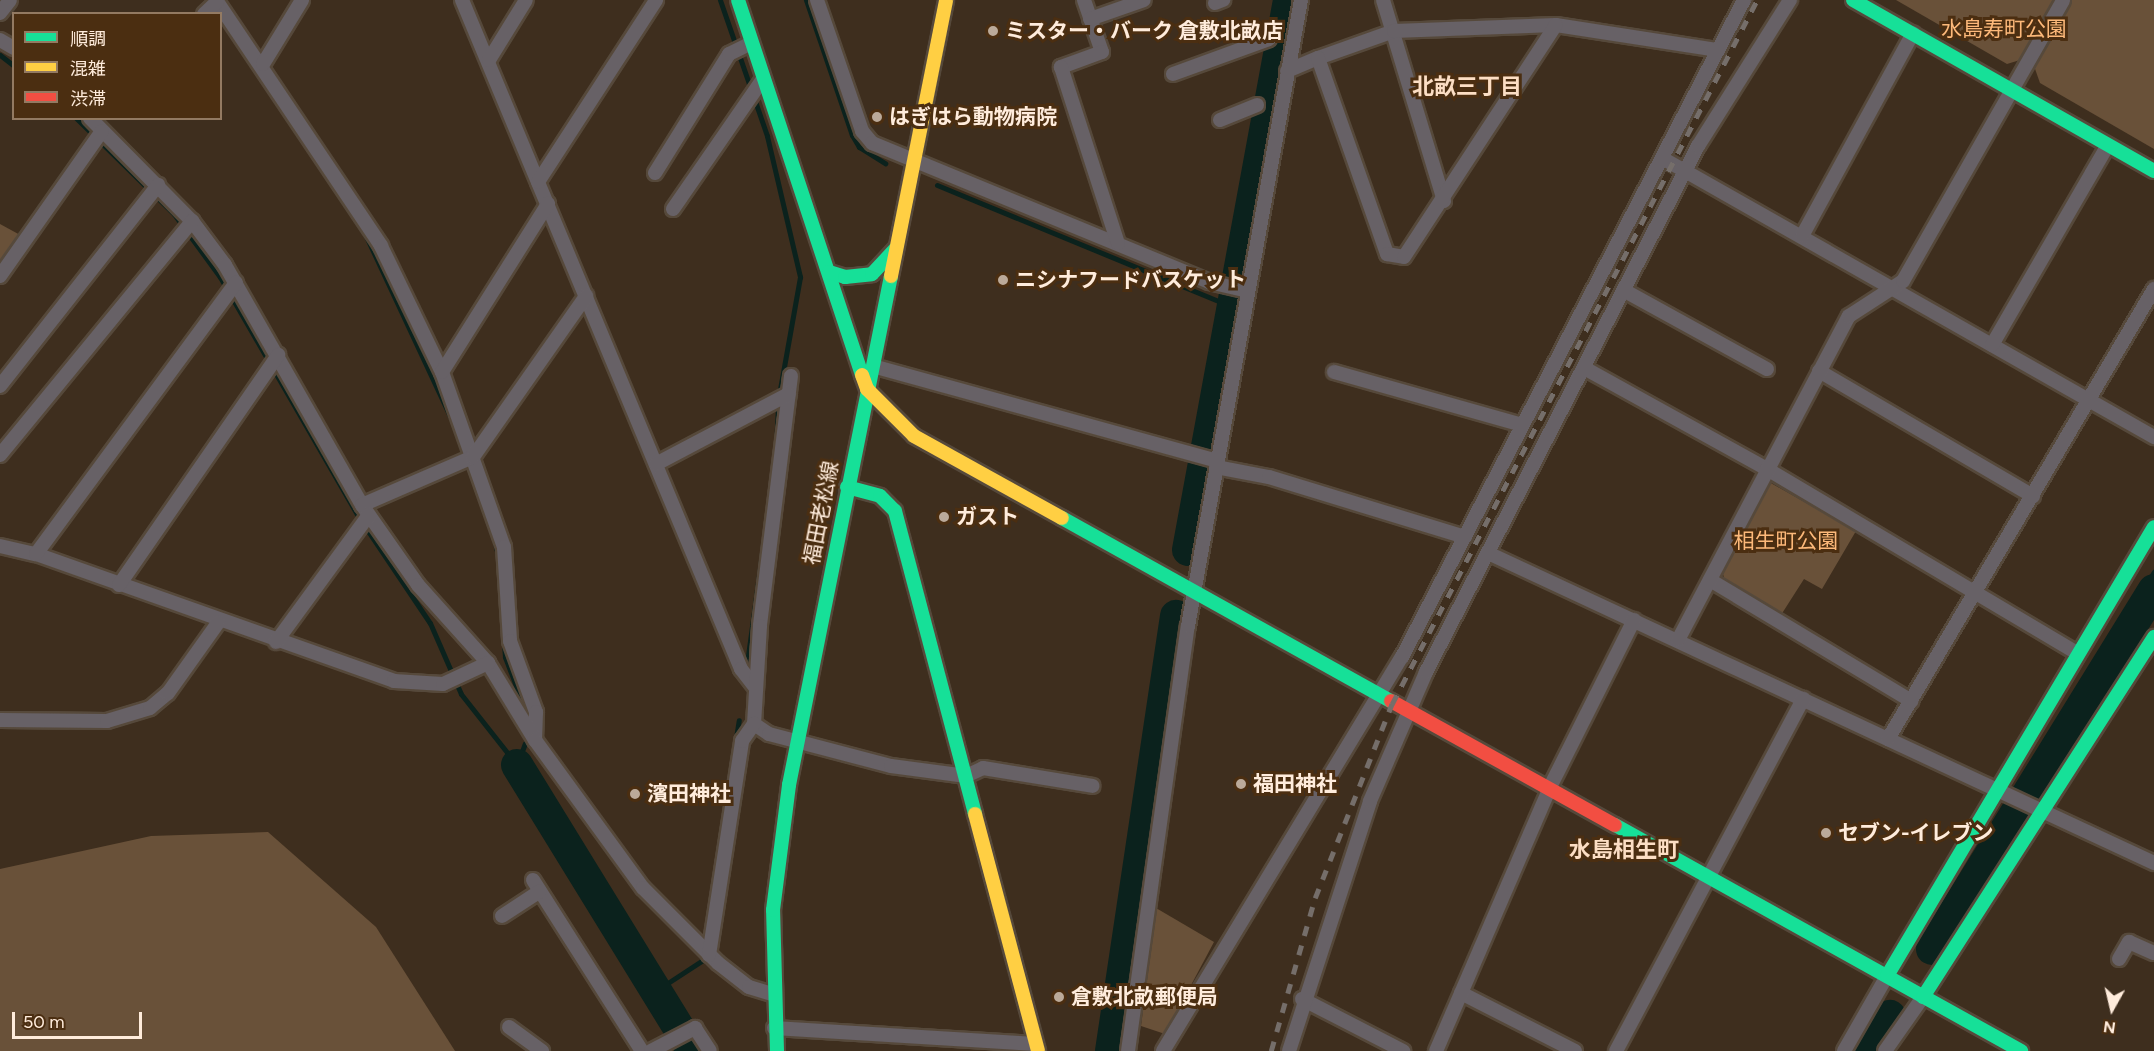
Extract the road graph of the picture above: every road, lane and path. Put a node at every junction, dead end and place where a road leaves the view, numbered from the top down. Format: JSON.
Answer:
{"nodes":[{"id":1,"x":10,"y":0,"type":"edge"},
{"id":2,"x":302,"y":0,"type":"edge"},
{"id":3,"x":462,"y":0,"type":"edge"},
{"id":4,"x":525,"y":0,"type":"edge"},
{"id":5,"x":656,"y":0,"type":"edge"},
{"id":6,"x":738,"y":0,"type":"edge"},
{"id":7,"x":817,"y":0,"type":"edge"},
{"id":8,"x":946,"y":0,"type":"edge"},
{"id":9,"x":1084,"y":0,"type":"edge"},
{"id":10,"x":1144,"y":0,"type":"edge"},
{"id":11,"x":1301,"y":0,"type":"edge"},
{"id":12,"x":1383,"y":0,"type":"edge"},
{"id":13,"x":1744,"y":0,"type":"edge"},
{"id":14,"x":1790,"y":0,"type":"edge"},
{"id":15,"x":1853,"y":0,"type":"edge"},
{"id":16,"x":2063,"y":0,"type":"edge"},
{"id":17,"x":217,"y":1,"type":"edge"},
{"id":18,"x":206,"y":12,"type":"edge"},
{"id":19,"x":0,"y":13,"type":"edge"},
{"id":20,"x":1090,"y":19,"type":"junction"},
{"id":21,"x":1556,"y":25,"type":"junction"},
{"id":22,"x":1394,"y":31,"type":"junction"},
{"id":23,"x":1913,"y":33,"type":"junction"},
{"id":24,"x":1269,"y":39,"type":"dead end"},
{"id":25,"x":741,"y":48,"type":"junction"},
{"id":26,"x":1718,"y":50,"type":"junction"},
{"id":27,"x":1318,"y":58,"type":"junction"},
{"id":28,"x":260,"y":60,"type":"junction"},
{"id":29,"x":489,"y":60,"type":"junction"},
{"id":30,"x":1287,"y":71,"type":"junction"},
{"id":31,"x":1173,"y":74,"type":"dead end"},
{"id":32,"x":763,"y":79,"type":"junction"},
{"id":33,"x":2011,"y":89,"type":"junction"},
{"id":34,"x":1257,"y":105,"type":"dead end"},
{"id":35,"x":1220,"y":120,"type":"dead end"},
{"id":36,"x":97,"y":128,"type":"edge"},
{"id":37,"x":2108,"y":144,"type":"junction"},
{"id":38,"x":1662,"y":158,"type":"junction"},
{"id":39,"x":914,"y":160,"type":"junction"},
{"id":40,"x":1686,"y":171,"type":"junction"},
{"id":41,"x":2154,"y":171,"type":"edge"},
{"id":42,"x":655,"y":173,"type":"dead end"},
{"id":43,"x":538,"y":182,"type":"junction"},
{"id":44,"x":154,"y":190,"type":"junction"},
{"id":45,"x":1444,"y":201,"type":"junction"},
{"id":46,"x":548,"y":204,"type":"junction"},
{"id":47,"x":673,"y":209,"type":"dead end"},
{"id":48,"x":187,"y":226,"type":"junction"},
{"id":49,"x":1802,"y":236,"type":"junction"},
{"id":50,"x":1118,"y":243,"type":"junction"},
{"id":51,"x":896,"y":248,"type":"junction"},
{"id":52,"x":829,"y":272,"type":"junction"},
{"id":53,"x":0,"y":276,"type":"edge"},
{"id":54,"x":1892,"y":288,"type":"junction"},
{"id":55,"x":232,"y":289,"type":"junction"},
{"id":56,"x":1241,"y":289,"type":"junction"},
{"id":57,"x":2154,"y":289,"type":"edge"},
{"id":58,"x":1625,"y":291,"type":"junction"},
{"id":59,"x":586,"y":296,"type":"junction"},
{"id":60,"x":1992,"y":345,"type":"junction"},
{"id":61,"x":273,"y":362,"type":"junction"},
{"id":62,"x":873,"y":366,"type":"junction"},
{"id":63,"x":1586,"y":369,"type":"junction"},
{"id":64,"x":1767,"y":369,"type":"dead end"},
{"id":65,"x":1819,"y":371,"type":"junction"},
{"id":66,"x":442,"y":372,"type":"junction"},
{"id":67,"x":1334,"y":372,"type":"dead end"},
{"id":68,"x":791,"y":376,"type":"dead end"},
{"id":69,"x":0,"y":386,"type":"edge"},
{"id":70,"x":867,"y":389,"type":"junction"},
{"id":71,"x":789,"y":394,"type":"junction"},
{"id":72,"x":2089,"y":400,"type":"junction"},
{"id":73,"x":1522,"y":425,"type":"junction"},
{"id":74,"x":2154,"y":437,"type":"edge"},
{"id":75,"x":0,"y":455,"type":"edge"},
{"id":76,"x":473,"y":457,"type":"junction"},
{"id":77,"x":1215,"y":462,"type":"junction"},
{"id":78,"x":656,"y":464,"type":"junction"},
{"id":79,"x":1767,"y":469,"type":"junction"},
{"id":80,"x":848,"y":487,"type":"junction"},
{"id":81,"x":2033,"y":496,"type":"junction"},
{"id":82,"x":364,"y":517,"type":"junction"},
{"id":83,"x":2154,"y":527,"type":"edge"},
{"id":84,"x":1465,"y":537,"type":"junction"},
{"id":85,"x":0,"y":546,"type":"edge"},
{"id":86,"x":1488,"y":553,"type":"junction"},
{"id":87,"x":36,"y":554,"type":"junction"},
{"id":88,"x":1710,"y":580,"type":"junction"},
{"id":89,"x":119,"y":585,"type":"junction"},
{"id":90,"x":1195,"y":592,"type":"junction"},
{"id":91,"x":1975,"y":594,"type":"junction"},
{"id":92,"x":1634,"y":620,"type":"junction"},
{"id":93,"x":218,"y":623,"type":"junction"},
{"id":94,"x":2154,"y":637,"type":"edge"},
{"id":95,"x":1678,"y":640,"type":"junction"},
{"id":96,"x":276,"y":642,"type":"junction"},
{"id":97,"x":2077,"y":653,"type":"junction"},
{"id":98,"x":488,"y":663,"type":"junction"},
{"id":99,"x":755,"y":687,"type":"junction"},
{"id":100,"x":1378,"y":692,"type":"junction"},
{"id":101,"x":1803,"y":699,"type":"junction"},
{"id":102,"x":1911,"y":701,"type":"junction"},
{"id":103,"x":1409,"y":710,"type":"junction"},
{"id":104,"x":0,"y":720,"type":"edge"},
{"id":105,"x":754,"y":724,"type":"junction"},
{"id":106,"x":1888,"y":739,"type":"junction"},
{"id":107,"x":535,"y":740,"type":"junction"},
{"id":108,"x":797,"y":742,"type":"junction"},
{"id":109,"x":966,"y":776,"type":"junction"},
{"id":110,"x":1093,"y":786,"type":"dead end"},
{"id":111,"x":1550,"y":787,"type":"junction"},
{"id":112,"x":1994,"y":790,"type":"junction"},
{"id":113,"x":2037,"y":811,"type":"junction"},
{"id":114,"x":2154,"y":863,"type":"edge"},
{"id":115,"x":1708,"y":875,"type":"junction"},
{"id":116,"x":502,"y":916,"type":"dead end"},
{"id":117,"x":2154,"y":953,"type":"edge"},
{"id":118,"x":709,"y":955,"type":"junction"},
{"id":119,"x":2119,"y":959,"type":"dead end"},
{"id":120,"x":1887,"y":976,"type":"junction"},
{"id":121,"x":1461,"y":993,"type":"junction"},
{"id":122,"x":772,"y":994,"type":"junction"},
{"id":123,"x":1923,"y":997,"type":"junction"},
{"id":124,"x":1302,"y":999,"type":"junction"},
{"id":125,"x":509,"y":1027,"type":"dead end"},
{"id":126,"x":774,"y":1028,"type":"junction"},
{"id":127,"x":1037,"y":1047,"type":"edge"},
{"id":128,"x":542,"y":1051,"type":"edge"},
{"id":129,"x":642,"y":1051,"type":"edge"},
{"id":130,"x":651,"y":1051,"type":"edge"},
{"id":131,"x":710,"y":1051,"type":"edge"},
{"id":132,"x":777,"y":1051,"type":"edge"},
{"id":133,"x":1128,"y":1051,"type":"edge"},
{"id":134,"x":1163,"y":1051,"type":"edge"},
{"id":135,"x":1289,"y":1051,"type":"edge"},
{"id":136,"x":1403,"y":1051,"type":"edge"},
{"id":137,"x":1436,"y":1051,"type":"edge"},
{"id":138,"x":1575,"y":1051,"type":"edge"},
{"id":139,"x":1616,"y":1051,"type":"edge"},
{"id":140,"x":1844,"y":1051,"type":"edge"},
{"id":141,"x":1884,"y":1051,"type":"edge"},
{"id":142,"x":2021,"y":1051,"type":"edge"}],
"edges":[{"from":1,"to":19,"type":"street"},
{"from":2,"to":28,"type":"street"},
{"from":3,"to":29,"type":"street"},
{"from":4,"to":29,"type":"street"},
{"from":5,"to":43,"type":"street"},
{"from":6,"to":25,"type":"street","name":"福田老松線"},
{"from":7,"to":39,"type":"street"},
{"from":8,"to":39,"type":"street"},
{"from":9,"to":20,"type":"street"},
{"from":10,"to":20,"type":"street"},
{"from":11,"to":30,"type":"street"},
{"from":12,"to":22,"type":"street"},
{"from":13,"to":26,"type":"street"},
{"from":14,"to":40,"type":"street"},
{"from":15,"to":23,"type":"street"},
{"from":16,"to":33,"type":"street"},
{"from":17,"to":18,"type":"street"},
{"from":17,"to":28,"type":"street"},
{"from":20,"to":50,"type":"street"},
{"from":21,"to":22,"type":"street"},
{"from":21,"to":26,"type":"street"},
{"from":21,"to":45,"type":"street"},
{"from":22,"to":27,"type":"street"},
{"from":22,"to":45,"type":"street"},
{"from":23,"to":33,"type":"street"},
{"from":23,"to":49,"type":"street"},
{"from":24,"to":31,"type":"street"},
{"from":25,"to":32,"type":"street","name":"福田老松線"},
{"from":25,"to":42,"type":"street"},
{"from":26,"to":38,"type":"street"},
{"from":27,"to":30,"type":"street"},
{"from":27,"to":45,"type":"street"},
{"from":28,"to":66,"type":"street"},
{"from":29,"to":43,"type":"street"},
{"from":30,"to":56,"type":"street"},
{"from":32,"to":47,"type":"street"},
{"from":32,"to":52,"type":"street","name":"福田老松線"},
{"from":33,"to":37,"type":"street"},
{"from":33,"to":54,"type":"street"},
{"from":34,"to":35,"type":"street"},
{"from":36,"to":44,"type":"street"},
{"from":36,"to":53,"type":"street"},
{"from":37,"to":41,"type":"street"},
{"from":37,"to":60,"type":"street"},
{"from":38,"to":40,"type":"street"},
{"from":38,"to":73,"type":"street"},
{"from":39,"to":50,"type":"street"},
{"from":39,"to":51,"type":"street"},
{"from":40,"to":49,"type":"street"},
{"from":40,"to":58,"type":"street"},
{"from":43,"to":46,"type":"street"},
{"from":44,"to":48,"type":"street"},
{"from":44,"to":69,"type":"street"},
{"from":46,"to":59,"type":"street"},
{"from":46,"to":66,"type":"street"},
{"from":48,"to":55,"type":"street"},
{"from":48,"to":75,"type":"street"},
{"from":49,"to":54,"type":"street"},
{"from":50,"to":56,"type":"street"},
{"from":51,"to":52,"type":"street"},
{"from":51,"to":62,"type":"street"},
{"from":52,"to":70,"type":"street","name":"福田老松線"},
{"from":54,"to":60,"type":"street"},
{"from":54,"to":65,"type":"street"},
{"from":55,"to":61,"type":"street"},
{"from":55,"to":87,"type":"street"},
{"from":56,"to":77,"type":"street"},
{"from":57,"to":72,"type":"street"},
{"from":58,"to":63,"type":"street"},
{"from":58,"to":64,"type":"street"},
{"from":59,"to":76,"type":"street"},
{"from":59,"to":78,"type":"street"},
{"from":60,"to":72,"type":"street"},
{"from":61,"to":82,"type":"street"},
{"from":61,"to":89,"type":"street"},
{"from":62,"to":70,"type":"street"},
{"from":62,"to":77,"type":"street"},
{"from":63,"to":79,"type":"street"},
{"from":63,"to":86,"type":"street"},
{"from":65,"to":79,"type":"street"},
{"from":65,"to":81,"type":"street"},
{"from":66,"to":76,"type":"street"},
{"from":67,"to":73,"type":"street"},
{"from":68,"to":71,"type":"street"},
{"from":70,"to":80,"type":"street","name":"福田老松線"},
{"from":70,"to":90,"type":"street"},
{"from":71,"to":78,"type":"street"},
{"from":71,"to":99,"type":"street"},
{"from":72,"to":74,"type":"street"},
{"from":72,"to":81,"type":"street"},
{"from":73,"to":84,"type":"street"},
{"from":76,"to":82,"type":"street"},
{"from":76,"to":107,"type":"street"},
{"from":77,"to":84,"type":"street"},
{"from":77,"to":90,"type":"street"},
{"from":78,"to":99,"type":"street"},
{"from":79,"to":88,"type":"street"},
{"from":79,"to":91,"type":"street"},
{"from":80,"to":108,"type":"street","name":"福田老松線"},
{"from":80,"to":109,"type":"street"},
{"from":81,"to":91,"type":"street"},
{"from":82,"to":96,"type":"street"},
{"from":82,"to":98,"type":"street"},
{"from":83,"to":97,"type":"street"},
{"from":84,"to":100,"type":"street"},
{"from":85,"to":87,"type":"street"},
{"from":86,"to":92,"type":"street"},
{"from":86,"to":103,"type":"street"},
{"from":87,"to":89,"type":"street"},
{"from":88,"to":95,"type":"street"},
{"from":88,"to":102,"type":"street"},
{"from":89,"to":93,"type":"street"},
{"from":90,"to":100,"type":"street"},
{"from":90,"to":133,"type":"street"},
{"from":91,"to":97,"type":"street"},
{"from":91,"to":102,"type":"street"},
{"from":92,"to":95,"type":"street"},
{"from":92,"to":111,"type":"street"},
{"from":93,"to":96,"type":"street"},
{"from":93,"to":104,"type":"street"},
{"from":94,"to":113,"type":"street"},
{"from":95,"to":101,"type":"street"},
{"from":96,"to":98,"type":"street"},
{"from":97,"to":112,"type":"street"},
{"from":98,"to":107,"type":"street"},
{"from":99,"to":105,"type":"street"},
{"from":100,"to":103,"type":"street"},
{"from":100,"to":134,"type":"street"},
{"from":101,"to":106,"type":"street"},
{"from":101,"to":115,"type":"street"},
{"from":102,"to":106,"type":"street"},
{"from":103,"to":111,"type":"street"},
{"from":103,"to":124,"type":"street"},
{"from":105,"to":108,"type":"street"},
{"from":105,"to":118,"type":"street"},
{"from":106,"to":112,"type":"street"},
{"from":107,"to":118,"type":"street"},
{"from":108,"to":109,"type":"street"},
{"from":108,"to":122,"type":"street","name":"福田老松線"},
{"from":109,"to":110,"type":"street"},
{"from":109,"to":127,"type":"street"},
{"from":111,"to":115,"type":"street"},
{"from":111,"to":121,"type":"street"},
{"from":112,"to":113,"type":"street"},
{"from":112,"to":120,"type":"street"},
{"from":113,"to":114,"type":"street"},
{"from":113,"to":123,"type":"street"},
{"from":115,"to":120,"type":"street"},
{"from":115,"to":139,"type":"street"},
{"from":116,"to":129,"type":"street"},
{"from":117,"to":119,"type":"street"},
{"from":118,"to":122,"type":"street"},
{"from":120,"to":123,"type":"street"},
{"from":120,"to":140,"type":"street"},
{"from":121,"to":137,"type":"street"},
{"from":121,"to":138,"type":"street"},
{"from":122,"to":126,"type":"street","name":"福田老松線"},
{"from":123,"to":141,"type":"street"},
{"from":123,"to":142,"type":"street"},
{"from":124,"to":135,"type":"street"},
{"from":124,"to":136,"type":"street"},
{"from":125,"to":128,"type":"street"},
{"from":126,"to":127,"type":"street"},
{"from":126,"to":132,"type":"street","name":"福田老松線"},
{"from":130,"to":131,"type":"street"}]}
